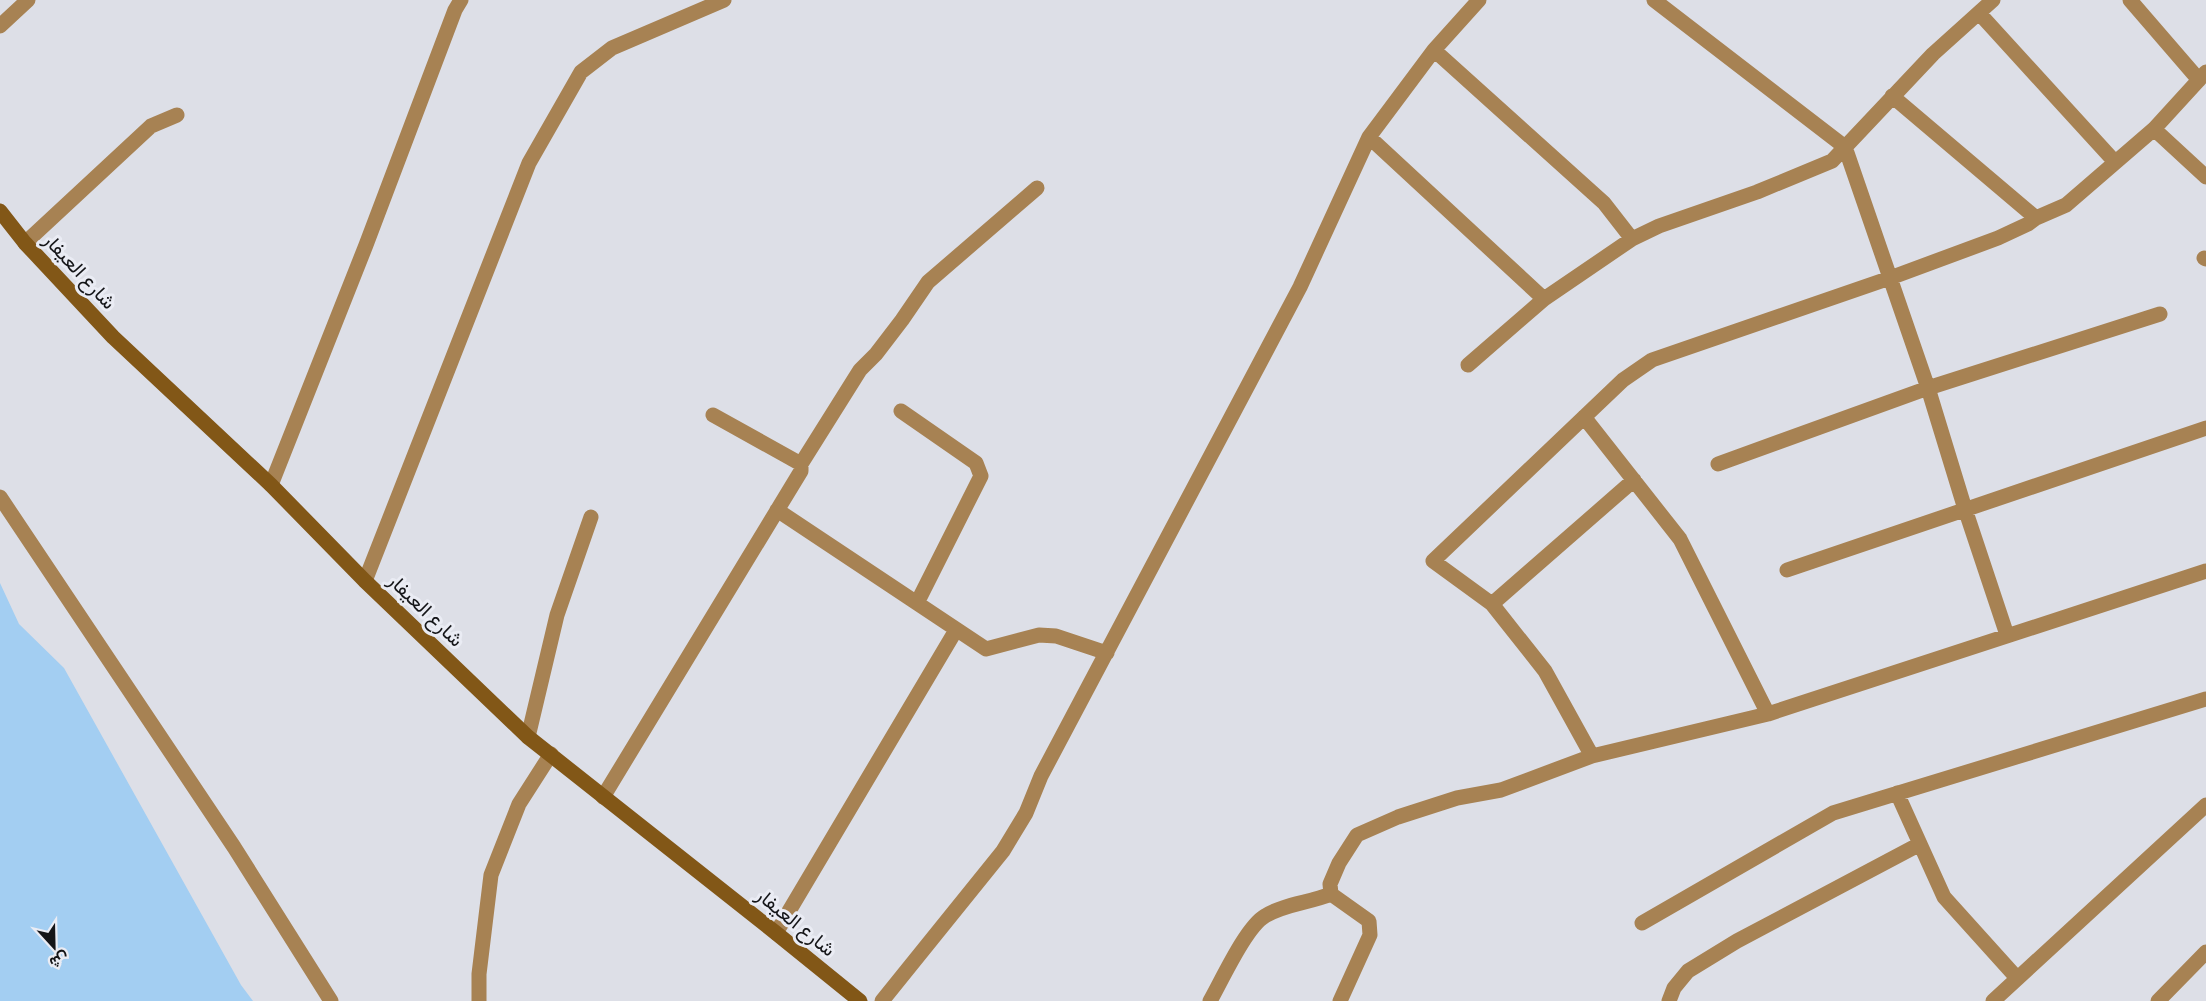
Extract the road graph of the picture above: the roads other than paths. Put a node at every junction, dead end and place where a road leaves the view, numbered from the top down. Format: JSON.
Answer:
{"nodes":[{"id":1,"x":28,"y":0,"type":"edge"},
{"id":2,"x":461,"y":0,"type":"edge"},
{"id":3,"x":724,"y":0,"type":"edge"},
{"id":4,"x":1479,"y":0,"type":"edge"},
{"id":5,"x":1654,"y":0,"type":"edge"},
{"id":6,"x":1993,"y":0,"type":"edge"},
{"id":7,"x":2130,"y":0,"type":"edge"},
{"id":8,"x":1979,"y":13,"type":"junction"},
{"id":9,"x":0,"y":26,"type":"edge"},
{"id":10,"x":1434,"y":50,"type":"junction"},
{"id":11,"x":2202,"y":76,"type":"edge"},
{"id":12,"x":1892,"y":96,"type":"junction"},
{"id":13,"x":177,"y":115,"type":"dead end"},
{"id":14,"x":2154,"y":129,"type":"junction"},
{"id":15,"x":1369,"y":137,"type":"junction"},
{"id":16,"x":1845,"y":147,"type":"junction"},
{"id":17,"x":2115,"y":162,"type":"junction"},
{"id":18,"x":2206,"y":177,"type":"edge"},
{"id":19,"x":1037,"y":188,"type":"dead end"},
{"id":20,"x":0,"y":211,"type":"edge"},
{"id":21,"x":2036,"y":218,"type":"junction"},
{"id":22,"x":1632,"y":239,"type":"junction"},
{"id":23,"x":25,"y":243,"type":"junction"},
{"id":24,"x":1890,"y":278,"type":"junction"},
{"id":25,"x":1544,"y":298,"type":"junction"},
{"id":26,"x":2160,"y":314,"type":"dead end"},
{"id":27,"x":1468,"y":365,"type":"dead end"},
{"id":28,"x":1928,"y":388,"type":"junction"},
{"id":29,"x":901,"y":411,"type":"dead end"},
{"id":30,"x":713,"y":415,"type":"dead end"},
{"id":31,"x":1584,"y":417,"type":"junction"},
{"id":32,"x":2206,"y":428,"type":"edge"},
{"id":33,"x":801,"y":464,"type":"junction"},
{"id":34,"x":1718,"y":464,"type":"dead end"},
{"id":35,"x":1634,"y":480,"type":"junction"},
{"id":36,"x":271,"y":484,"type":"junction"},
{"id":37,"x":0,"y":497,"type":"edge"},
{"id":38,"x":1965,"y":508,"type":"junction"},
{"id":39,"x":777,"y":510,"type":"junction"},
{"id":40,"x":591,"y":517,"type":"dead end"},
{"id":41,"x":1787,"y":570,"type":"dead end"},
{"id":42,"x":2206,"y":571,"type":"edge"},
{"id":43,"x":365,"y":581,"type":"junction"},
{"id":44,"x":917,"y":603,"type":"junction"},
{"id":45,"x":1492,"y":604,"type":"junction"},
{"id":46,"x":956,"y":630,"type":"junction"},
{"id":47,"x":2007,"y":635,"type":"junction"},
{"id":48,"x":1107,"y":653,"type":"junction"},
{"id":49,"x":2206,"y":699,"type":"edge"},
{"id":50,"x":1768,"y":714,"type":"junction"},
{"id":51,"x":528,"y":736,"type":"junction"},
{"id":52,"x":551,"y":754,"type":"junction"},
{"id":53,"x":1592,"y":756,"type":"junction"},
{"id":54,"x":1897,"y":793,"type":"junction"},
{"id":55,"x":603,"y":797,"type":"junction"},
{"id":56,"x":2206,"y":805,"type":"edge"},
{"id":57,"x":1920,"y":844,"type":"junction"},
{"id":58,"x":1330,"y":894,"type":"junction"},
{"id":59,"x":1642,"y":923,"type":"dead end"},
{"id":60,"x":776,"y":933,"type":"junction"},
{"id":61,"x":2206,"y":952,"type":"edge"},
{"id":62,"x":2017,"y":978,"type":"junction"},
{"id":63,"x":331,"y":1001,"type":"edge"},
{"id":64,"x":479,"y":1001,"type":"edge"},
{"id":65,"x":860,"y":1001,"type":"edge"},
{"id":66,"x":882,"y":1001,"type":"edge"},
{"id":67,"x":1210,"y":1001,"type":"edge"},
{"id":68,"x":1340,"y":1001,"type":"edge"},
{"id":69,"x":1669,"y":1001,"type":"edge"},
{"id":70,"x":1993,"y":1001,"type":"edge"},
{"id":71,"x":2158,"y":1001,"type":"edge"}],
"edges":[{"from":1,"to":9,"type":"street"},
{"from":2,"to":36,"type":"street"},
{"from":3,"to":43,"type":"street"},
{"from":4,"to":10,"type":"street"},
{"from":5,"to":16,"type":"street"},
{"from":6,"to":8,"type":"street"},
{"from":7,"to":11,"type":"street"},
{"from":8,"to":12,"type":"street"},
{"from":8,"to":17,"type":"street"},
{"from":10,"to":15,"type":"street"},
{"from":10,"to":22,"type":"street"},
{"from":11,"to":14,"type":"street"},
{"from":12,"to":16,"type":"street"},
{"from":12,"to":21,"type":"street"},
{"from":13,"to":23,"type":"street"},
{"from":14,"to":17,"type":"street"},
{"from":14,"to":18,"type":"street"},
{"from":15,"to":25,"type":"street"},
{"from":15,"to":48,"type":"street"},
{"from":16,"to":22,"type":"street"},
{"from":16,"to":24,"type":"street"},
{"from":17,"to":21,"type":"street"},
{"from":19,"to":33,"type":"street"},
{"from":20,"to":23,"type":"main road","name":"شارع العيفار"},
{"from":21,"to":24,"type":"street"},
{"from":22,"to":25,"type":"street"},
{"from":23,"to":36,"type":"main road","name":"شارع العيفار"},
{"from":24,"to":28,"type":"street"},
{"from":24,"to":31,"type":"street"},
{"from":25,"to":27,"type":"street"},
{"from":26,"to":28,"type":"street"},
{"from":28,"to":34,"type":"street"},
{"from":28,"to":38,"type":"street"},
{"from":29,"to":44,"type":"street"},
{"from":30,"to":33,"type":"street"},
{"from":31,"to":35,"type":"street"},
{"from":31,"to":45,"type":"street"},
{"from":32,"to":38,"type":"street"},
{"from":33,"to":39,"type":"street"},
{"from":35,"to":45,"type":"street"},
{"from":35,"to":50,"type":"street"},
{"from":36,"to":43,"type":"main road","name":"شارع العيفار"},
{"from":37,"to":63,"type":"street"},
{"from":38,"to":41,"type":"street"},
{"from":38,"to":47,"type":"street"},
{"from":39,"to":44,"type":"street"},
{"from":39,"to":55,"type":"street"},
{"from":40,"to":51,"type":"street"},
{"from":42,"to":47,"type":"street"},
{"from":43,"to":51,"type":"main road","name":"شارع العيفار"},
{"from":44,"to":46,"type":"street"},
{"from":45,"to":53,"type":"street"},
{"from":46,"to":48,"type":"street"},
{"from":46,"to":60,"type":"street"},
{"from":47,"to":50,"type":"street"},
{"from":48,"to":66,"type":"street"},
{"from":49,"to":54,"type":"street"},
{"from":50,"to":53,"type":"street"},
{"from":51,"to":52,"type":"main road","name":"شارع العيفار"},
{"from":52,"to":55,"type":"main road","name":"شارع العيفار"},
{"from":52,"to":64,"type":"street"},
{"from":53,"to":58,"type":"street"},
{"from":54,"to":57,"type":"street"},
{"from":54,"to":59,"type":"street"},
{"from":55,"to":60,"type":"main road","name":"شارع العيفار"},
{"from":56,"to":62,"type":"street"},
{"from":57,"to":62,"type":"street"},
{"from":57,"to":69,"type":"street"},
{"from":58,"to":67,"type":"street"},
{"from":58,"to":68,"type":"street"},
{"from":60,"to":65,"type":"main road","name":"شارع العيفار"},
{"from":61,"to":71,"type":"street"},
{"from":62,"to":70,"type":"street"}]}
